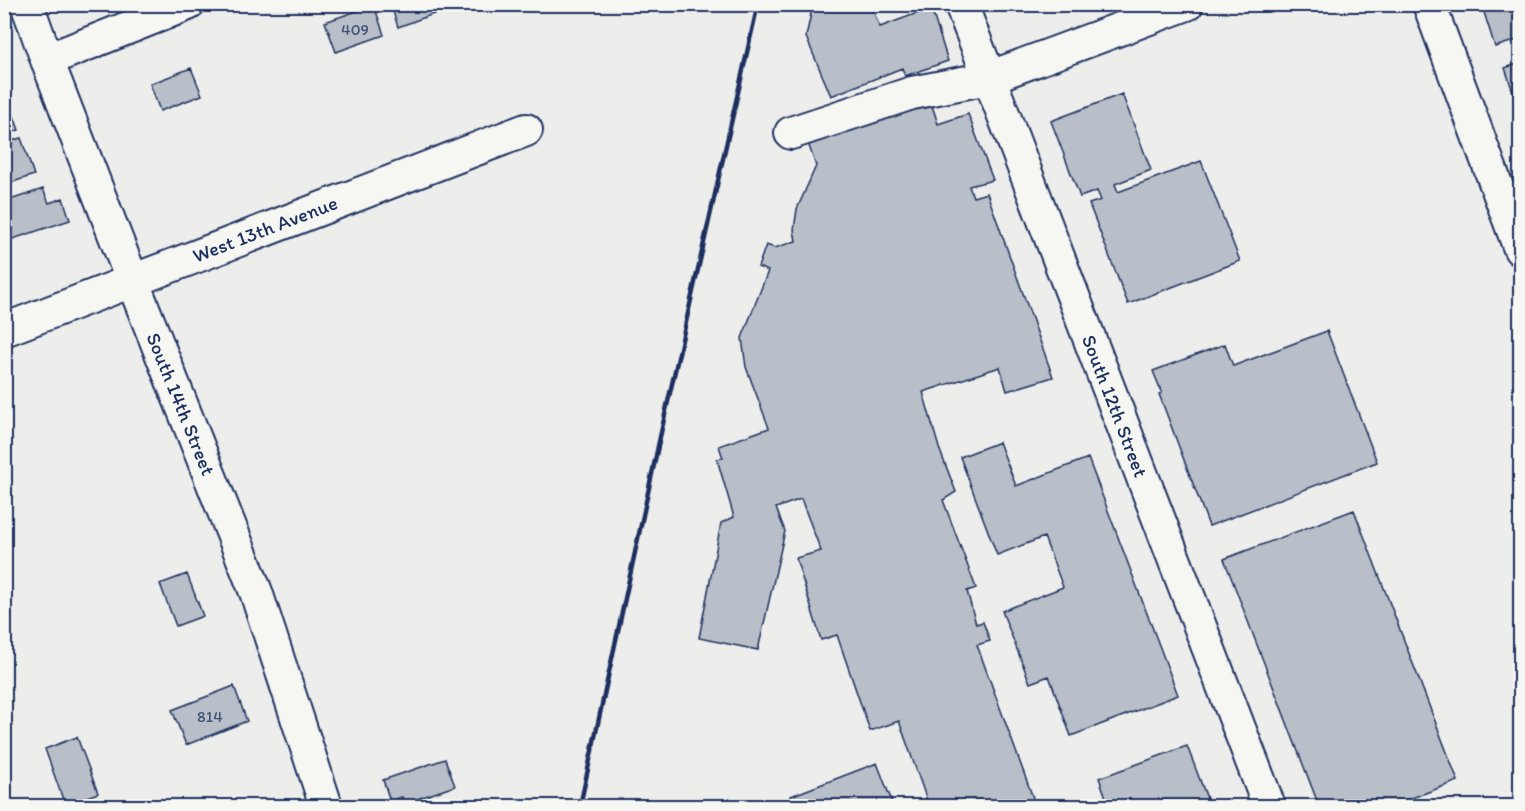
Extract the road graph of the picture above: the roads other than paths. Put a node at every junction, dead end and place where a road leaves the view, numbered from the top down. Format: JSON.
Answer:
{"nodes":[{"id":1,"x":27,"y":4,"type":"edge"},
{"id":2,"x":188,"y":4,"type":"edge"},
{"id":3,"x":961,"y":4,"type":"edge"},
{"id":4,"x":1188,"y":4,"type":"edge"},
{"id":5,"x":1428,"y":4,"type":"edge"},
{"id":6,"x":47,"y":60,"type":"junction"},
{"id":7,"x":988,"y":78,"type":"junction"},
{"id":8,"x":526,"y":130,"type":"dead end"},
{"id":9,"x":790,"y":133,"type":"dead end"},
{"id":10,"x":1521,"y":249,"type":"edge"},
{"id":11,"x":132,"y":280,"type":"junction"},
{"id":12,"x":4,"y":330,"type":"edge"},
{"id":13,"x":326,"y":807,"type":"edge"},
{"id":14,"x":1269,"y":807,"type":"edge"}],
"edges":[{"from":1,"to":6,"type":"street","name":"South 14th Street"},
{"from":2,"to":6,"type":"street"},
{"from":3,"to":7,"type":"street","name":"South 12th Street"},
{"from":4,"to":7,"type":"street"},
{"from":5,"to":10,"type":"street"},
{"from":6,"to":11,"type":"street","name":"South 14th Street"},
{"from":7,"to":9,"type":"street"},
{"from":7,"to":14,"type":"street","name":"South 12th Street"},
{"from":8,"to":11,"type":"street","name":"West 13th Avenue"},
{"from":11,"to":12,"type":"street","name":"West 13th Avenue"},
{"from":11,"to":13,"type":"street","name":"South 14th Street"}]}
